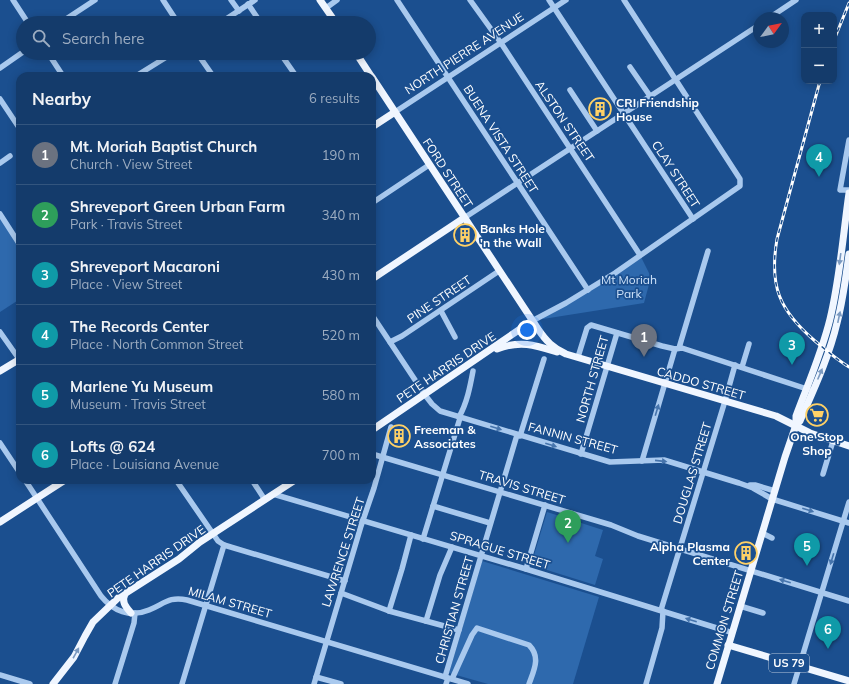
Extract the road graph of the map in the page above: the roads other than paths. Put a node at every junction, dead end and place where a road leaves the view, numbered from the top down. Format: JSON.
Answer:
{"nodes":[{"id":1,"x":13,"y":0,"type":"edge"},
{"id":2,"x":163,"y":0,"type":"edge"},
{"id":3,"x":231,"y":0,"type":"edge"},
{"id":4,"x":255,"y":0,"type":"edge"},
{"id":5,"x":320,"y":0,"type":"edge"},
{"id":6,"x":337,"y":0,"type":"edge"},
{"id":7,"x":397,"y":0,"type":"edge"},
{"id":8,"x":470,"y":0,"type":"edge"},
{"id":9,"x":549,"y":0,"type":"edge"},
{"id":10,"x":566,"y":0,"type":"edge"},
{"id":11,"x":624,"y":0,"type":"edge"},
{"id":12,"x":796,"y":0,"type":"edge"},
{"id":13,"x":91,"y":1,"type":"edge"},
{"id":14,"x":248,"y":4,"type":"junction"},
{"id":15,"x":326,"y":8,"type":"junction"},
{"id":16,"x":553,"y":8,"type":"junction"},
{"id":17,"x":238,"y":11,"type":"junction"},
{"id":18,"x":778,"y":12,"type":"edge"},
{"id":19,"x":23,"y":16,"type":"edge"},
{"id":20,"x":70,"y":16,"type":"edge"},
{"id":21,"x":173,"y":16,"type":"edge"},
{"id":22,"x":230,"y":16,"type":"edge"},
{"id":23,"x":256,"y":16,"type":"edge"},
{"id":24,"x":331,"y":16,"type":"edge"},
{"id":25,"x":753,"y":29,"type":"edge"},
{"id":26,"x":501,"y":43,"type":"junction"},
{"id":27,"x":16,"y":57,"type":"edge"},
{"id":28,"x":53,"y":60,"type":"edge"},
{"id":29,"x":162,"y":60,"type":"edge"},
{"id":30,"x":202,"y":60,"type":"edge"},
{"id":31,"x":285,"y":60,"type":"edge"},
{"id":32,"x":361,"y":60,"type":"edge"},
{"id":33,"x":630,"y":67,"type":"dead end"},
{"id":34,"x":0,"y":68,"type":"edge"},
{"id":35,"x":60,"y":72,"type":"edge"},
{"id":36,"x":142,"y":72,"type":"edge"},
{"id":37,"x":209,"y":72,"type":"edge"},
{"id":38,"x":293,"y":72,"type":"edge"},
{"id":39,"x":369,"y":72,"type":"edge"},
{"id":40,"x":448,"y":77,"type":"junction"},
{"id":41,"x":676,"y":79,"type":"junction"},
{"id":42,"x":376,"y":83,"type":"edge"},
{"id":43,"x":570,"y":90,"type":"dead end"},
{"id":44,"x":650,"y":96,"type":"junction"},
{"id":45,"x":0,"y":99,"type":"edge"},
{"id":46,"x":395,"y":112,"type":"junction"},
{"id":47,"x":623,"y":114,"type":"junction"},
{"id":48,"x":16,"y":123,"type":"edge"},
{"id":49,"x":376,"y":124,"type":"edge"},
{"id":50,"x":596,"y":131,"type":"junction"},
{"id":51,"x":849,"y":140,"type":"edge"},
{"id":52,"x":570,"y":148,"type":"junction"},
{"id":53,"x":10,"y":156,"type":"dead end"},
{"id":54,"x":0,"y":163,"type":"edge"},
{"id":55,"x":429,"y":165,"type":"junction"},
{"id":56,"x":518,"y":183,"type":"junction"},
{"id":57,"x":849,"y":192,"type":"edge"},
{"id":58,"x":376,"y":200,"type":"edge"},
{"id":59,"x":0,"y":214,"type":"edge"},
{"id":60,"x":464,"y":218,"type":"junction"},
{"id":61,"x":693,"y":219,"type":"junction"},
{"id":62,"x":16,"y":239,"type":"edge"},
{"id":63,"x":708,"y":251,"type":"dead end"},
{"id":64,"x":849,"y":254,"type":"edge"},
{"id":65,"x":640,"y":255,"type":"junction"},
{"id":66,"x":499,"y":271,"type":"junction"},
{"id":67,"x":376,"y":276,"type":"edge"},
{"id":68,"x":588,"y":290,"type":"junction"},
{"id":69,"x":441,"y":311,"type":"junction"},
{"id":70,"x":532,"y":322,"type":"junction"},
{"id":71,"x":376,"y":323,"type":"edge"},
{"id":72,"x":0,"y":332,"type":"edge"},
{"id":73,"x":616,"y":333,"type":"junction"},
{"id":74,"x":455,"y":337,"type":"dead end"},
{"id":75,"x":390,"y":342,"type":"junction"},
{"id":76,"x":749,"y":344,"type":"dead end"},
{"id":77,"x":677,"y":348,"type":"junction"},
{"id":78,"x":488,"y":352,"type":"junction"},
{"id":79,"x":16,"y":354,"type":"edge"},
{"id":80,"x":566,"y":354,"type":"junction"},
{"id":81,"x":578,"y":358,"type":"junction"},
{"id":82,"x":544,"y":359,"type":"dead end"},
{"id":83,"x":16,"y":361,"type":"edge"},
{"id":84,"x":735,"y":365,"type":"junction"},
{"id":85,"x":608,"y":366,"type":"junction"},
{"id":86,"x":742,"y":367,"type":"junction"},
{"id":87,"x":0,"y":371,"type":"edge"},
{"id":88,"x":473,"y":371,"type":"dead end"},
{"id":89,"x":665,"y":384,"type":"junction"},
{"id":90,"x":809,"y":390,"type":"junction"},
{"id":91,"x":425,"y":395,"type":"junction"},
{"id":92,"x":725,"y":402,"type":"junction"},
{"id":93,"x":459,"y":417,"type":"junction"},
{"id":94,"x":796,"y":425,"type":"junction"},
{"id":95,"x":376,"y":427,"type":"edge"},
{"id":96,"x":391,"y":427,"type":"dead end"},
{"id":97,"x":519,"y":435,"type":"junction"},
{"id":98,"x":833,"y":441,"type":"junction"},
{"id":99,"x":0,"y":443,"type":"edge"},
{"id":100,"x":849,"y":446,"type":"edge"},
{"id":101,"x":581,"y":454,"type":"junction"},
{"id":102,"x":376,"y":455,"type":"edge"},
{"id":103,"x":383,"y":457,"type":"junction"},
{"id":104,"x":642,"y":461,"type":"junction"},
{"id":105,"x":16,"y":467,"type":"edge"},
{"id":106,"x":704,"y":472,"type":"junction"},
{"id":107,"x":443,"y":474,"type":"junction"},
{"id":108,"x":823,"y":474,"type":"dead end"},
{"id":109,"x":376,"y":482,"type":"edge"},
{"id":110,"x":28,"y":484,"type":"edge"},
{"id":111,"x":59,"y":484,"type":"edge"},
{"id":112,"x":179,"y":484,"type":"edge"},
{"id":113,"x":255,"y":484,"type":"edge"},
{"id":114,"x":289,"y":484,"type":"edge"},
{"id":115,"x":376,"y":484,"type":"edge"},
{"id":116,"x":746,"y":485,"type":"junction"},
{"id":117,"x":775,"y":491,"type":"junction"},
{"id":118,"x":500,"y":492,"type":"junction"},
{"id":119,"x":273,"y":494,"type":"junction"},
{"id":120,"x":37,"y":498,"type":"junction"},
{"id":121,"x":772,"y":499,"type":"junction"},
{"id":122,"x":265,"y":500,"type":"junction"},
{"id":123,"x":849,"y":502,"type":"edge"},
{"id":124,"x":546,"y":505,"type":"junction"},
{"id":125,"x":433,"y":506,"type":"junction"},
{"id":126,"x":363,"y":521,"type":"junction"},
{"id":127,"x":0,"y":522,"type":"edge"},
{"id":128,"x":846,"y":522,"type":"edge"},
{"id":129,"x":490,"y":523,"type":"junction"},
{"id":130,"x":762,"y":533,"type":"junction"},
{"id":131,"x":213,"y":534,"type":"junction"},
{"id":132,"x":411,"y":535,"type":"junction"},
{"id":133,"x":772,"y":538,"type":"dead end"},
{"id":134,"x":423,"y":539,"type":"junction"},
{"id":135,"x":224,"y":545,"type":"junction"},
{"id":136,"x":452,"y":547,"type":"junction"},
{"id":137,"x":681,"y":549,"type":"junction"},
{"id":138,"x":481,"y":556,"type":"junction"},
{"id":139,"x":526,"y":569,"type":"junction"},
{"id":140,"x":751,"y":571,"type":"junction"},
{"id":141,"x":345,"y":581,"type":"junction"},
{"id":142,"x":822,"y":592,"type":"junction"},
{"id":143,"x":341,"y":593,"type":"junction"},
{"id":144,"x":125,"y":594,"type":"junction"},
{"id":145,"x":849,"y":601,"type":"edge"},
{"id":146,"x":110,"y":605,"type":"junction"},
{"id":147,"x":206,"y":605,"type":"junction"},
{"id":148,"x":740,"y":606,"type":"junction"},
{"id":149,"x":389,"y":610,"type":"junction"},
{"id":150,"x":662,"y":610,"type":"junction"},
{"id":151,"x":133,"y":613,"type":"junction"},
{"id":152,"x":763,"y":613,"type":"dead end"},
{"id":153,"x":426,"y":621,"type":"junction"},
{"id":154,"x":459,"y":630,"type":"junction"},
{"id":155,"x":732,"y":633,"type":"junction"},
{"id":156,"x":326,"y":642,"type":"junction"},
{"id":157,"x":728,"y":645,"type":"junction"},
{"id":158,"x":799,"y":666,"type":"junction"},
{"id":159,"x":0,"y":675,"type":"edge"},
{"id":160,"x":316,"y":677,"type":"junction"},
{"id":161,"x":448,"y":680,"type":"edge"},
{"id":162,"x":849,"y":681,"type":"edge"},
{"id":163,"x":30,"y":684,"type":"edge"},
{"id":164,"x":53,"y":684,"type":"edge"},
{"id":165,"x":116,"y":684,"type":"edge"},
{"id":166,"x":182,"y":684,"type":"edge"},
{"id":167,"x":314,"y":684,"type":"edge"},
{"id":168,"x":341,"y":684,"type":"edge"},
{"id":169,"x":468,"y":684,"type":"edge"},
{"id":170,"x":529,"y":684,"type":"edge"},
{"id":171,"x":646,"y":684,"type":"edge"},
{"id":172,"x":718,"y":684,"type":"edge"},
{"id":173,"x":794,"y":684,"type":"edge"}],
"edges":[{"from":1,"to":19,"type":"street"},
{"from":2,"to":21,"type":"street"},
{"from":3,"to":17,"type":"street"},
{"from":4,"to":14,"type":"street"},
{"from":5,"to":15,"type":"main road"},
{"from":6,"to":15,"type":"street"},
{"from":7,"to":40,"type":"street","name":"BUENA VISTA STREET"},
{"from":8,"to":26,"type":"street","name":"ALSTON STREET"},
{"from":9,"to":16,"type":"street","name":"CLAY STREET"},
{"from":10,"to":16,"type":"street","name":"NORTH PIERRE AVENUE"},
{"from":11,"to":41,"type":"street"},
{"from":12,"to":18,"type":"street"},
{"from":13,"to":20,"type":"street"},
{"from":14,"to":17,"type":"street"},
{"from":14,"to":23,"type":"street"},
{"from":15,"to":24,"type":"main road"},
{"from":16,"to":26,"type":"street","name":"NORTH PIERRE AVENUE"},
{"from":16,"to":47,"type":"street","name":"CLAY STREET"},
{"from":17,"to":22,"type":"street"},
{"from":25,"to":41,"type":"street"},
{"from":26,"to":40,"type":"street","name":"NORTH PIERRE AVENUE"},
{"from":26,"to":52,"type":"street","name":"ALSTON STREET"},
{"from":27,"to":34,"type":"street"},
{"from":28,"to":35,"type":"street"},
{"from":29,"to":36,"type":"street"},
{"from":30,"to":37,"type":"street"},
{"from":31,"to":38,"type":"street"},
{"from":32,"to":39,"type":"main road","name":"FORD STREET"},
{"from":33,"to":44,"type":"street"},
{"from":40,"to":46,"type":"street","name":"NORTH PIERRE AVENUE"},
{"from":40,"to":56,"type":"street","name":"BUENA VISTA STREET"},
{"from":41,"to":44,"type":"street"},
{"from":41,"to":61,"type":"street"},
{"from":42,"to":46,"type":"main road","name":"FORD STREET"},
{"from":43,"to":50,"type":"street"},
{"from":44,"to":47,"type":"street"},
{"from":45,"to":48,"type":"street"},
{"from":46,"to":49,"type":"main road"},
{"from":46,"to":55,"type":"main road","name":"FORD STREET"},
{"from":47,"to":50,"type":"street"},
{"from":47,"to":61,"type":"street","name":"CLAY STREET"},
{"from":50,"to":52,"type":"street"},
{"from":51,"to":57,"type":"street"},
{"from":52,"to":56,"type":"street"},
{"from":52,"to":65,"type":"street","name":"ALSTON STREET"},
{"from":53,"to":54,"type":"street"},
{"from":55,"to":58,"type":"street"},
{"from":55,"to":60,"type":"main road","name":"FORD STREET"},
{"from":56,"to":60,"type":"street"},
{"from":56,"to":68,"type":"street","name":"BUENA VISTA STREET"},
{"from":57,"to":90,"type":"main road","one_way":true},
{"from":59,"to":62,"type":"street"},
{"from":60,"to":66,"type":"main road","name":"FORD STREET"},
{"from":60,"to":67,"type":"main road"},
{"from":61,"to":65,"type":"street"},
{"from":63,"to":77,"type":"street"},
{"from":90,"to":64,"type":"main road","one_way":true},
{"from":65,"to":68,"type":"street"},
{"from":66,"to":69,"type":"street","name":"PINE STREET"},
{"from":66,"to":70,"type":"main road","name":"FORD STREET"},
{"from":68,"to":70,"type":"street"},
{"from":69,"to":74,"type":"street"},
{"from":69,"to":75,"type":"street","name":"PINE STREET"},
{"from":70,"to":78,"type":"main road","name":"PETE HARRIS DRIVE"},
{"from":70,"to":80,"type":"main road","name":"CADDO STREET"},
{"from":71,"to":75,"type":"street","name":"FANNIN STREET"},
{"from":72,"to":79,"type":"street"},
{"from":73,"to":77,"type":"street"},
{"from":73,"to":81,"type":"street"},
{"from":73,"to":85,"type":"street","name":"NORTH STREET"},
{"from":75,"to":91,"type":"street","name":"FANNIN STREET"},
{"from":76,"to":86,"type":"street"},
{"from":77,"to":84,"type":"street"},
{"from":77,"to":89,"type":"street"},
{"from":78,"to":80,"type":"main road"},
{"from":78,"to":91,"type":"main road","name":"PETE HARRIS DRIVE"},
{"from":80,"to":81,"type":"main road","name":"CADDO STREET"},
{"from":81,"to":85,"type":"main road","name":"CADDO STREET"},
{"from":82,"to":97,"type":"street","name":"CHRISTIAN STREET"},
{"from":83,"to":87,"type":"main road"},
{"from":84,"to":86,"type":"street"},
{"from":84,"to":92,"type":"street","name":"DOUGLAS STREET"},
{"from":85,"to":89,"type":"main road","name":"CADDO STREET"},
{"from":85,"to":101,"type":"street","name":"NORTH STREET"},
{"from":86,"to":90,"type":"street"},
{"from":88,"to":93,"type":"street"},
{"from":89,"to":92,"type":"main road","name":"CADDO STREET"},
{"from":104,"to":89,"type":"street","one_way":true},
{"from":90,"to":94,"type":"main road","name":"COMMON STREET"},
{"from":91,"to":93,"type":"street","name":"FANNIN STREET"},
{"from":91,"to":95,"type":"main road","name":"PETE HARRIS DRIVE"},
{"from":92,"to":94,"type":"main road","name":"CADDO STREET"},
{"from":92,"to":106,"type":"street","name":"DOUGLAS STREET"},
{"from":93,"to":97,"type":"street","name":"FANNIN STREET","one_way":true},
{"from":93,"to":107,"type":"street"},
{"from":94,"to":98,"type":"main road","name":"CADDO STREET"},
{"from":94,"to":117,"type":"main road","name":"COMMON STREET"},
{"from":96,"to":103,"type":"street","name":"LAWRENCE STREET"},
{"from":97,"to":101,"type":"street","name":"FANNIN STREET","one_way":true},
{"from":97,"to":118,"type":"street","name":"CHRISTIAN STREET"},
{"from":98,"to":100,"type":"main road","name":"CADDO STREET"},
{"from":98,"to":108,"type":"street"},
{"from":99,"to":105,"type":"street"},
{"from":101,"to":104,"type":"street","name":"FANNIN STREET"},
{"from":102,"to":103,"type":"street","name":"TRAVIS STREET"},
{"from":103,"to":107,"type":"street","name":"TRAVIS STREET"},
{"from":103,"to":109,"type":"street","name":"LAWRENCE STREET"},
{"from":104,"to":106,"type":"street","name":"FANNIN STREET","one_way":true},
{"from":106,"to":116,"type":"street","name":"FANNIN STREET"},
{"from":106,"to":137,"type":"street","name":"DOUGLAS STREET"},
{"from":107,"to":118,"type":"street","name":"TRAVIS STREET"},
{"from":107,"to":125,"type":"street"},
{"from":110,"to":120,"type":"street"},
{"from":111,"to":120,"type":"main road"},
{"from":112,"to":131,"type":"street"},
{"from":113,"to":122,"type":"street"},
{"from":114,"to":119,"type":"main road","name":"PETE HARRIS DRIVE"},
{"from":115,"to":126,"type":"street","name":"LAWRENCE STREET"},
{"from":116,"to":117,"type":"street","name":"FANNIN STREET"},
{"from":116,"to":121,"type":"street","name":"FANNIN STREET"},
{"from":117,"to":121,"type":"main road","name":"COMMON STREET"},
{"from":118,"to":124,"type":"street","name":"TRAVIS STREET"},
{"from":118,"to":129,"type":"street","name":"CHRISTIAN STREET"},
{"from":119,"to":122,"type":"main road","name":"PETE HARRIS DRIVE"},
{"from":119,"to":126,"type":"street","name":"SPRAGUE STREET"},
{"from":120,"to":127,"type":"main road"},
{"from":120,"to":146,"type":"street"},
{"from":121,"to":128,"type":"street","name":"FANNIN STREET","one_way":true},
{"from":121,"to":130,"type":"main road","name":"COMMON STREET"},
{"from":122,"to":131,"type":"main road","name":"PETE HARRIS DRIVE"},
{"from":123,"to":128,"type":"street"},
{"from":124,"to":137,"type":"street","name":"TRAVIS STREET"},
{"from":124,"to":139,"type":"street"},
{"from":125,"to":129,"type":"street"},
{"from":125,"to":134,"type":"street"},
{"from":126,"to":132,"type":"street","name":"SPRAGUE STREET"},
{"from":126,"to":141,"type":"street","name":"LAWRENCE STREET"},
{"from":128,"to":142,"type":"street","one_way":true},
{"from":129,"to":138,"type":"street","name":"CHRISTIAN STREET"},
{"from":130,"to":133,"type":"street"},
{"from":130,"to":140,"type":"main road","name":"COMMON STREET"},
{"from":131,"to":135,"type":"street"},
{"from":131,"to":144,"type":"main road","name":"PETE HARRIS DRIVE"},
{"from":132,"to":134,"type":"street","name":"SPRAGUE STREET"},
{"from":132,"to":149,"type":"street"},
{"from":134,"to":136,"type":"street","name":"SPRAGUE STREET"},
{"from":135,"to":141,"type":"street"},
{"from":135,"to":147,"type":"street"},
{"from":136,"to":138,"type":"street","name":"SPRAGUE STREET"},
{"from":136,"to":153,"type":"street"},
{"from":137,"to":140,"type":"street","name":"TRAVIS STREET"},
{"from":137,"to":150,"type":"street","name":"DOUGLAS STREET"},
{"from":138,"to":139,"type":"street","name":"SPRAGUE STREET"},
{"from":138,"to":154,"type":"street","name":"CHRISTIAN STREET"},
{"from":139,"to":150,"type":"street","name":"SPRAGUE STREET"},
{"from":142,"to":140,"type":"street","name":"TRAVIS STREET","one_way":true},
{"from":140,"to":148,"type":"main road","name":"COMMON STREET"},
{"from":141,"to":143,"type":"street","name":"LAWRENCE STREET"},
{"from":142,"to":145,"type":"street","name":"TRAVIS STREET"},
{"from":142,"to":158,"type":"street"},
{"from":143,"to":149,"type":"street"},
{"from":143,"to":156,"type":"street","name":"LAWRENCE STREET"},
{"from":144,"to":146,"type":"main road","name":"PETE HARRIS DRIVE"},
{"from":144,"to":151,"type":"main road"},
{"from":146,"to":151,"type":"street"},
{"from":164,"to":146,"type":"main road","name":"PETE HARRIS DRIVE","one_way":true},
{"from":147,"to":151,"type":"street","name":"MILAM STREET"},
{"from":147,"to":156,"type":"street","name":"MILAM STREET"},
{"from":147,"to":166,"type":"street"},
{"from":148,"to":152,"type":"street"},
{"from":148,"to":155,"type":"main road","name":"COMMON STREET"},
{"from":149,"to":153,"type":"street"},
{"from":155,"to":150,"type":"street","name":"SPRAGUE STREET","one_way":true},
{"from":150,"to":171,"type":"street","name":"DOUGLAS STREET"},
{"from":151,"to":165,"type":"street"},
{"from":153,"to":154,"type":"street"},
{"from":154,"to":161,"type":"street","name":"CHRISTIAN STREET"},
{"from":155,"to":157,"type":"main road","name":"COMMON STREET"},
{"from":156,"to":160,"type":"street","name":"LAWRENCE STREET"},
{"from":156,"to":161,"type":"street","name":"MILAM STREET"},
{"from":157,"to":158,"type":"main road","number":"US 79"},
{"from":157,"to":172,"type":"main road","name":"COMMON STREET"},
{"from":158,"to":162,"type":"main road","number":"US 79"},
{"from":158,"to":173,"type":"street"},
{"from":159,"to":163,"type":"street"},
{"from":160,"to":167,"type":"street","name":"LAWRENCE STREET"},
{"from":160,"to":168,"type":"street"},
{"from":161,"to":169,"type":"street","name":"MILAM STREET"},
{"from":161,"to":170,"type":"street"}]}
